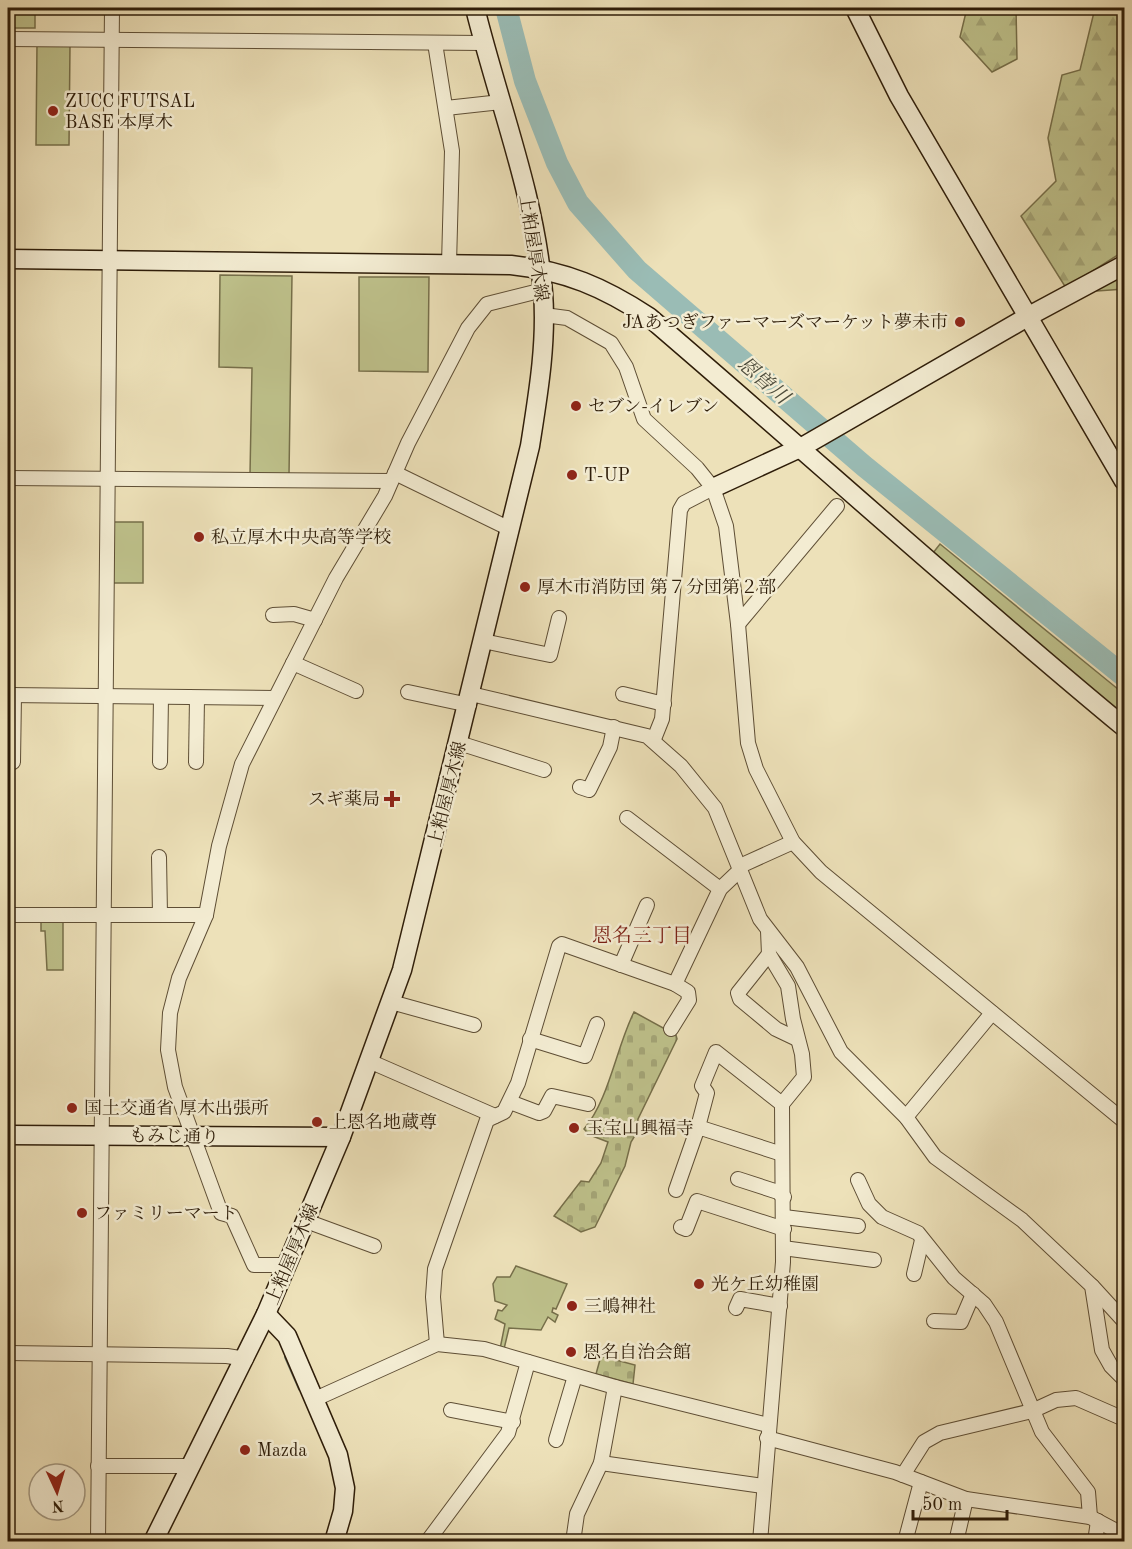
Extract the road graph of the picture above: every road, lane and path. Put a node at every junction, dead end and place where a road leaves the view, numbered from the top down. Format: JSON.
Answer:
{"nodes":[{"id":1,"x":112,"y":8,"type":"edge"},
{"id":2,"x":475,"y":8,"type":"edge"},
{"id":3,"x":855,"y":8,"type":"edge"},
{"id":4,"x":8,"y":39,"type":"edge"},
{"id":5,"x":111,"y":41,"type":"junction"},
{"id":6,"x":483,"y":43,"type":"junction"},
{"id":7,"x":435,"y":44,"type":"junction"},
{"id":8,"x":501,"y":102,"type":"junction"},
{"id":9,"x":446,"y":108,"type":"junction"},
{"id":10,"x":8,"y":259,"type":"edge"},
{"id":11,"x":110,"y":260,"type":"junction"},
{"id":12,"x":449,"y":264,"type":"junction"},
{"id":13,"x":1125,"y":265,"type":"edge"},
{"id":14,"x":540,"y":269,"type":"junction"},
{"id":15,"x":543,"y":290,"type":"junction"},
{"id":16,"x":544,"y":315,"type":"junction"},
{"id":17,"x":1029,"y":316,"type":"junction"},
{"id":18,"x":806,"y":445,"type":"junction"},
{"id":19,"x":393,"y":477,"type":"junction"},
{"id":20,"x":8,"y":478,"type":"edge"},
{"id":21,"x":107,"y":479,"type":"junction"},
{"id":22,"x":1125,"y":481,"type":"edge"},
{"id":23,"x":713,"y":488,"type":"junction"},
{"id":24,"x":837,"y":506,"type":"dead end"},
{"id":25,"x":510,"y":529,"type":"junction"},
{"id":26,"x":273,"y":615,"type":"dead end"},
{"id":27,"x":558,"y":618,"type":"dead end"},
{"id":28,"x":315,"y":620,"type":"junction"},
{"id":29,"x":738,"y":624,"type":"junction"},
{"id":30,"x":483,"y":640,"type":"junction"},
{"id":31,"x":293,"y":663,"type":"junction"},
{"id":32,"x":356,"y":692,"type":"dead end"},
{"id":33,"x":414,"y":692,"type":"dead end"},
{"id":34,"x":623,"y":694,"type":"dead end"},
{"id":35,"x":11,"y":695,"type":"edge"},
{"id":36,"x":107,"y":696,"type":"junction"},
{"id":37,"x":161,"y":697,"type":"junction"},
{"id":38,"x":197,"y":698,"type":"junction"},
{"id":39,"x":274,"y":698,"type":"junction"},
{"id":40,"x":470,"y":700,"type":"junction"},
{"id":41,"x":664,"y":704,"type":"junction"},
{"id":42,"x":614,"y":727,"type":"junction"},
{"id":43,"x":1125,"y":727,"type":"edge"},
{"id":44,"x":654,"y":739,"type":"junction"},
{"id":45,"x":459,"y":743,"type":"junction"},
{"id":46,"x":13,"y":762,"type":"dead end"},
{"id":47,"x":160,"y":762,"type":"dead end"},
{"id":48,"x":196,"y":762,"type":"dead end"},
{"id":49,"x":544,"y":770,"type":"dead end"},
{"id":50,"x":589,"y":791,"type":"dead end"},
{"id":51,"x":629,"y":824,"type":"dead end"},
{"id":52,"x":793,"y":842,"type":"junction"},
{"id":53,"x":159,"y":857,"type":"dead end"},
{"id":54,"x":739,"y":869,"type":"junction"},
{"id":55,"x":720,"y":889,"type":"junction"},
{"id":56,"x":647,"y":905,"type":"dead end"},
{"id":57,"x":8,"y":915,"type":"edge"},
{"id":58,"x":106,"y":915,"type":"junction"},
{"id":59,"x":160,"y":915,"type":"junction"},
{"id":60,"x":206,"y":915,"type":"junction"},
{"id":61,"x":768,"y":931,"type":"junction"},
{"id":62,"x":769,"y":954,"type":"junction"},
{"id":63,"x":621,"y":965,"type":"junction"},
{"id":64,"x":675,"y":984,"type":"junction"},
{"id":65,"x":391,"y":1002,"type":"junction"},
{"id":66,"x":992,"y":1012,"type":"junction"},
{"id":67,"x":671,"y":1029,"type":"dead end"},
{"id":68,"x":598,"y":1030,"type":"dead end"},
{"id":69,"x":465,"y":1039,"type":"dead end"},
{"id":70,"x":530,"y":1039,"type":"junction"},
{"id":71,"x":797,"y":1039,"type":"junction"},
{"id":72,"x":369,"y":1061,"type":"junction"},
{"id":73,"x":510,"y":1102,"type":"junction"},
{"id":74,"x":588,"y":1104,"type":"dead end"},
{"id":75,"x":782,"y":1104,"type":"junction"},
{"id":76,"x":495,"y":1116,"type":"junction"},
{"id":77,"x":906,"y":1117,"type":"junction"},
{"id":78,"x":1125,"y":1120,"type":"edge"},
{"id":79,"x":698,"y":1127,"type":"junction"},
{"id":80,"x":8,"y":1134,"type":"edge"},
{"id":81,"x":101,"y":1135,"type":"junction"},
{"id":82,"x":191,"y":1137,"type":"junction"},
{"id":83,"x":341,"y":1137,"type":"junction"},
{"id":84,"x":782,"y":1154,"type":"junction"},
{"id":85,"x":738,"y":1179,"type":"dead end"},
{"id":86,"x":858,"y":1180,"type":"dead end"},
{"id":87,"x":676,"y":1190,"type":"dead end"},
{"id":88,"x":784,"y":1197,"type":"junction"},
{"id":89,"x":306,"y":1221,"type":"junction"},
{"id":90,"x":784,"y":1223,"type":"junction"},
{"id":91,"x":858,"y":1226,"type":"dead end"},
{"id":92,"x":681,"y":1227,"type":"dead end"},
{"id":93,"x":922,"y":1240,"type":"junction"},
{"id":94,"x":374,"y":1246,"type":"dead end"},
{"id":95,"x":783,"y":1248,"type":"junction"},
{"id":96,"x":865,"y":1261,"type":"dead end"},
{"id":97,"x":288,"y":1265,"type":"junction"},
{"id":98,"x":914,"y":1274,"type":"dead end"},
{"id":99,"x":1092,"y":1286,"type":"junction"},
{"id":100,"x":973,"y":1294,"type":"junction"},
{"id":101,"x":780,"y":1306,"type":"junction"},
{"id":102,"x":736,"y":1308,"type":"dead end"},
{"id":103,"x":266,"y":1314,"type":"junction"},
{"id":104,"x":934,"y":1321,"type":"dead end"},
{"id":105,"x":1125,"y":1321,"type":"edge"},
{"id":106,"x":437,"y":1344,"type":"junction"},
{"id":107,"x":8,"y":1353,"type":"edge"},
{"id":108,"x":99,"y":1354,"type":"junction"},
{"id":109,"x":246,"y":1359,"type":"junction"},
{"id":110,"x":528,"y":1362,"type":"junction"},
{"id":111,"x":575,"y":1376,"type":"junction"},
{"id":112,"x":1125,"y":1379,"type":"edge"},
{"id":113,"x":615,"y":1387,"type":"junction"},
{"id":114,"x":313,"y":1400,"type":"junction"},
{"id":115,"x":451,"y":1410,"type":"dead end"},
{"id":116,"x":1032,"y":1412,"type":"junction"},
{"id":117,"x":1125,"y":1419,"type":"edge"},
{"id":118,"x":513,"y":1422,"type":"junction"},
{"id":119,"x":768,"y":1432,"type":"junction"},
{"id":120,"x":556,"y":1440,"type":"dead end"},
{"id":121,"x":601,"y":1463,"type":"junction"},
{"id":122,"x":98,"y":1466,"type":"junction"},
{"id":123,"x":192,"y":1466,"type":"junction"},
{"id":124,"x":903,"y":1475,"type":"junction"},
{"id":125,"x":921,"y":1482,"type":"junction"},
{"id":126,"x":763,"y":1486,"type":"junction"},
{"id":127,"x":966,"y":1499,"type":"junction"},
{"id":128,"x":1094,"y":1519,"type":"junction"},
{"id":129,"x":1125,"y":1535,"type":"edge"},
{"id":130,"x":427,"y":1536,"type":"edge"},
{"id":131,"x":98,"y":1542,"type":"edge"},
{"id":132,"x":153,"y":1542,"type":"edge"},
{"id":133,"x":334,"y":1542,"type":"edge"},
{"id":134,"x":573,"y":1542,"type":"edge"},
{"id":135,"x":760,"y":1542,"type":"edge"},
{"id":136,"x":905,"y":1542,"type":"edge"},
{"id":137,"x":956,"y":1542,"type":"edge"},
{"id":138,"x":1095,"y":1542,"type":"edge"}],
"edges":[{"from":1,"to":5,"type":"street"},
{"from":2,"to":6,"type":"street","name":"上粕屋厚木線"},
{"from":3,"to":17,"type":"street"},
{"from":4,"to":5,"type":"street"},
{"from":5,"to":7,"type":"street"},
{"from":5,"to":11,"type":"street"},
{"from":6,"to":7,"type":"street"},
{"from":6,"to":8,"type":"street","name":"上粕屋厚木線"},
{"from":7,"to":9,"type":"street"},
{"from":8,"to":9,"type":"street"},
{"from":8,"to":14,"type":"street","name":"上粕屋厚木線"},
{"from":9,"to":12,"type":"street"},
{"from":10,"to":11,"type":"street"},
{"from":11,"to":12,"type":"street"},
{"from":11,"to":21,"type":"street"},
{"from":12,"to":14,"type":"street"},
{"from":13,"to":17,"type":"street"},
{"from":14,"to":15,"type":"street","name":"上粕屋厚木線"},
{"from":14,"to":18,"type":"street"},
{"from":15,"to":16,"type":"street","name":"上粕屋厚木線"},
{"from":15,"to":19,"type":"street"},
{"from":16,"to":23,"type":"street"},
{"from":16,"to":25,"type":"street","name":"上粕屋厚木線"},
{"from":17,"to":18,"type":"street"},
{"from":17,"to":22,"type":"street"},
{"from":18,"to":23,"type":"street"},
{"from":18,"to":43,"type":"street"},
{"from":19,"to":21,"type":"street"},
{"from":19,"to":25,"type":"street"},
{"from":19,"to":28,"type":"street"},
{"from":20,"to":21,"type":"street"},
{"from":21,"to":36,"type":"street"},
{"from":23,"to":29,"type":"street"},
{"from":23,"to":41,"type":"street"},
{"from":24,"to":29,"type":"street"},
{"from":25,"to":30,"type":"street","name":"上粕屋厚木線"},
{"from":26,"to":28,"type":"street"},
{"from":27,"to":30,"type":"street"},
{"from":28,"to":31,"type":"street"},
{"from":29,"to":52,"type":"street"},
{"from":30,"to":40,"type":"street","name":"上粕屋厚木線"},
{"from":31,"to":32,"type":"street"},
{"from":31,"to":39,"type":"street"},
{"from":33,"to":40,"type":"street"},
{"from":34,"to":41,"type":"street"},
{"from":35,"to":36,"type":"street"},
{"from":35,"to":46,"type":"street"},
{"from":36,"to":37,"type":"street"},
{"from":36,"to":58,"type":"street"},
{"from":37,"to":38,"type":"street"},
{"from":37,"to":47,"type":"street"},
{"from":38,"to":39,"type":"street"},
{"from":38,"to":48,"type":"street"},
{"from":39,"to":60,"type":"street"},
{"from":40,"to":42,"type":"street"},
{"from":40,"to":45,"type":"street","name":"上粕屋厚木線"},
{"from":41,"to":44,"type":"street"},
{"from":42,"to":44,"type":"street"},
{"from":42,"to":50,"type":"street"},
{"from":44,"to":54,"type":"street"},
{"from":45,"to":49,"type":"street"},
{"from":45,"to":65,"type":"street","name":"上粕屋厚木線"},
{"from":51,"to":55,"type":"street"},
{"from":52,"to":54,"type":"street"},
{"from":52,"to":66,"type":"street"},
{"from":53,"to":59,"type":"street"},
{"from":54,"to":55,"type":"street"},
{"from":54,"to":61,"type":"street"},
{"from":55,"to":64,"type":"street"},
{"from":56,"to":63,"type":"street"},
{"from":57,"to":58,"type":"street"},
{"from":58,"to":59,"type":"street"},
{"from":58,"to":81,"type":"street"},
{"from":59,"to":60,"type":"street"},
{"from":60,"to":82,"type":"street"},
{"from":61,"to":62,"type":"street"},
{"from":61,"to":77,"type":"street"},
{"from":62,"to":71,"type":"street"},
{"from":62,"to":71,"type":"street"},
{"from":63,"to":64,"type":"street"},
{"from":63,"to":70,"type":"street"},
{"from":64,"to":67,"type":"street"},
{"from":65,"to":69,"type":"street"},
{"from":65,"to":72,"type":"street","name":"上粕屋厚木線"},
{"from":66,"to":77,"type":"street"},
{"from":66,"to":78,"type":"street"},
{"from":68,"to":70,"type":"street"},
{"from":70,"to":73,"type":"street"},
{"from":71,"to":75,"type":"street"},
{"from":72,"to":76,"type":"street"},
{"from":72,"to":83,"type":"street","name":"上粕屋厚木線"},
{"from":73,"to":74,"type":"street"},
{"from":73,"to":76,"type":"street"},
{"from":75,"to":79,"type":"street"},
{"from":75,"to":84,"type":"street"},
{"from":76,"to":106,"type":"street"},
{"from":77,"to":99,"type":"street"},
{"from":79,"to":84,"type":"street"},
{"from":79,"to":87,"type":"street"},
{"from":80,"to":81,"type":"street","name":"もみじ通り"},
{"from":81,"to":82,"type":"street","name":"もみじ通り"},
{"from":81,"to":108,"type":"street"},
{"from":82,"to":83,"type":"street","name":"もみじ通り"},
{"from":82,"to":97,"type":"street"},
{"from":83,"to":89,"type":"street","name":"上粕屋厚木線"},
{"from":84,"to":88,"type":"street"},
{"from":85,"to":88,"type":"street"},
{"from":86,"to":93,"type":"street"},
{"from":88,"to":90,"type":"street"},
{"from":89,"to":94,"type":"street"},
{"from":89,"to":97,"type":"street","name":"上粕屋厚木線"},
{"from":90,"to":91,"type":"street"},
{"from":90,"to":92,"type":"street"},
{"from":90,"to":95,"type":"street"},
{"from":93,"to":98,"type":"street"},
{"from":93,"to":100,"type":"street"},
{"from":95,"to":96,"type":"street"},
{"from":95,"to":101,"type":"street"},
{"from":97,"to":103,"type":"street","name":"上粕屋厚木線"},
{"from":99,"to":105,"type":"street"},
{"from":99,"to":112,"type":"street"},
{"from":100,"to":104,"type":"street"},
{"from":100,"to":116,"type":"street"},
{"from":101,"to":102,"type":"street"},
{"from":101,"to":119,"type":"street"},
{"from":103,"to":109,"type":"street","name":"上粕屋厚木線"},
{"from":103,"to":114,"type":"street"},
{"from":106,"to":110,"type":"street"},
{"from":106,"to":114,"type":"street"},
{"from":107,"to":108,"type":"street"},
{"from":108,"to":109,"type":"street"},
{"from":108,"to":122,"type":"street"},
{"from":109,"to":123,"type":"street","name":"上粕屋厚木線"},
{"from":110,"to":111,"type":"street"},
{"from":110,"to":118,"type":"street"},
{"from":111,"to":113,"type":"street"},
{"from":111,"to":120,"type":"street"},
{"from":113,"to":119,"type":"street"},
{"from":113,"to":121,"type":"street"},
{"from":114,"to":133,"type":"street"},
{"from":115,"to":118,"type":"street"},
{"from":116,"to":117,"type":"street"},
{"from":116,"to":124,"type":"street"},
{"from":116,"to":128,"type":"street"},
{"from":118,"to":130,"type":"street"},
{"from":119,"to":124,"type":"street"},
{"from":119,"to":126,"type":"street"},
{"from":121,"to":126,"type":"street"},
{"from":121,"to":134,"type":"street"},
{"from":122,"to":123,"type":"street"},
{"from":122,"to":131,"type":"street"},
{"from":123,"to":132,"type":"street","name":"上粕屋厚木線"},
{"from":124,"to":125,"type":"street"},
{"from":125,"to":127,"type":"street"},
{"from":125,"to":136,"type":"street"},
{"from":126,"to":135,"type":"street"},
{"from":127,"to":128,"type":"street"},
{"from":127,"to":137,"type":"street"},
{"from":128,"to":129,"type":"street"},
{"from":128,"to":138,"type":"street"}]}
